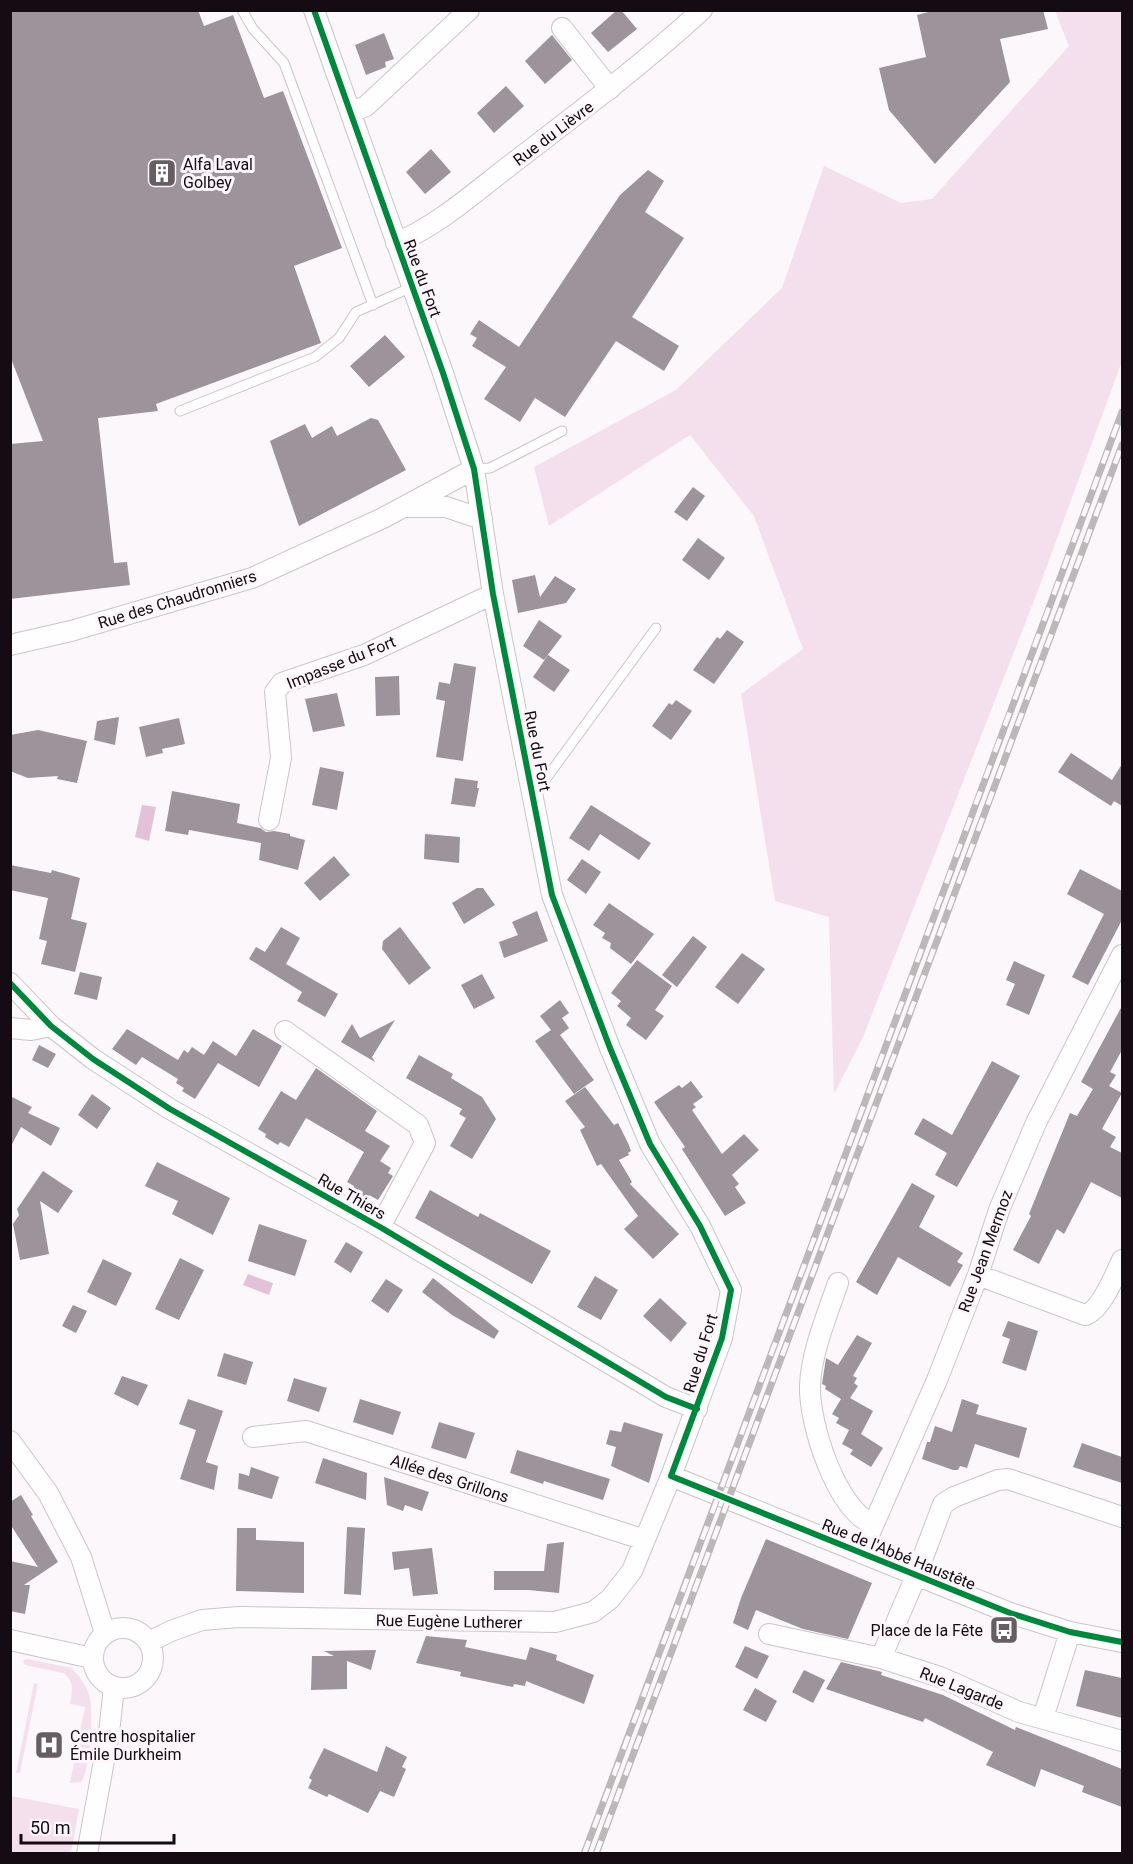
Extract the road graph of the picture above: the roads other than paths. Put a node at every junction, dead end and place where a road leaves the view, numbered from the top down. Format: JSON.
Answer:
{"nodes":[{"id":1,"x":242,"y":10,"type":"edge"},
{"id":2,"x":314,"y":10,"type":"edge"},
{"id":3,"x":470,"y":10,"type":"edge"},
{"id":4,"x":702,"y":10,"type":"edge"},
{"id":5,"x":562,"y":28,"type":"dead end"},
{"id":6,"x":610,"y":89,"type":"junction"},
{"id":7,"x":352,"y":112,"type":"junction"},
{"id":8,"x":396,"y":243,"type":"junction"},
{"id":9,"x":412,"y":287,"type":"junction"},
{"id":10,"x":373,"y":305,"type":"junction"},
{"id":11,"x":180,"y":411,"type":"dead end"},
{"id":12,"x":562,"y":431,"type":"dead end"},
{"id":13,"x":474,"y":469,"type":"junction"},
{"id":14,"x":404,"y":507,"type":"junction"},
{"id":15,"x":482,"y":519,"type":"junction"},
{"id":16,"x":493,"y":594,"type":"junction"},
{"id":17,"x":656,"y":628,"type":"dead end"},
{"id":18,"x":10,"y":645,"type":"edge"},
{"id":19,"x":534,"y":795,"type":"junction"},
{"id":20,"x":269,"y":820,"type":"dead end"},
{"id":21,"x":1122,"y":955,"type":"edge"},
{"id":22,"x":10,"y":983,"type":"edge"},
{"id":23,"x":51,"y":1026,"type":"junction"},
{"id":24,"x":10,"y":1028,"type":"edge"},
{"id":25,"x":285,"y":1031,"type":"dead end"},
{"id":26,"x":380,"y":1227,"type":"junction"},
{"id":27,"x":1122,"y":1260,"type":"edge"},
{"id":28,"x":978,"y":1275,"type":"junction"},
{"id":29,"x":838,"y":1283,"type":"dead end"},
{"id":30,"x":697,"y":1409,"type":"junction"},
{"id":31,"x":253,"y":1437,"type":"dead end"},
{"id":32,"x":10,"y":1441,"type":"edge"},
{"id":33,"x":671,"y":1476,"type":"junction"},
{"id":34,"x":1122,"y":1517,"type":"edge"},
{"id":35,"x":872,"y":1524,"type":"junction"},
{"id":36,"x":645,"y":1540,"type":"junction"},
{"id":37,"x":861,"y":1553,"type":"junction"},
{"id":38,"x":916,"y":1576,"type":"junction"},
{"id":39,"x":1070,"y":1632,"type":"junction"},
{"id":40,"x":105,"y":1633,"type":"junction"},
{"id":41,"x":769,"y":1634,"type":"dead end"},
{"id":42,"x":10,"y":1641,"type":"edge"},
{"id":43,"x":149,"y":1642,"type":"junction"},
{"id":44,"x":1122,"y":1642,"type":"edge"},
{"id":45,"x":92,"y":1658,"type":"junction"},
{"id":46,"x":880,"y":1658,"type":"junction"},
{"id":47,"x":114,"y":1687,"type":"junction"},
{"id":48,"x":1043,"y":1718,"type":"junction"},
{"id":49,"x":1122,"y":1742,"type":"edge"},
{"id":50,"x":87,"y":1854,"type":"edge"}],
"edges":[{"from":1,"to":10,"type":"lane"},
{"from":2,"to":7,"type":"street","name":"Rue du Fort"},
{"from":3,"to":7,"type":"street"},
{"from":4,"to":6,"type":"street","name":"Rue du Lièvre"},
{"from":5,"to":6,"type":"street"},
{"from":6,"to":8,"type":"street","name":"Rue du Lièvre"},
{"from":7,"to":8,"type":"street","name":"Rue du Fort"},
{"from":8,"to":9,"type":"street","name":"Rue du Fort"},
{"from":9,"to":10,"type":"lane"},
{"from":9,"to":13,"type":"street","name":"Rue du Fort"},
{"from":10,"to":11,"type":"lane"},
{"from":12,"to":13,"type":"lane"},
{"from":13,"to":14,"type":"street","name":"Rue des Chaudronniers"},
{"from":13,"to":15,"type":"street","name":"Rue du Fort"},
{"from":14,"to":15,"type":"street","name":"Rue des Chaudronniers"},
{"from":14,"to":18,"type":"street","name":"Rue des Chaudronniers"},
{"from":15,"to":16,"type":"street","name":"Rue du Fort"},
{"from":16,"to":19,"type":"street","name":"Rue du Fort"},
{"from":16,"to":20,"type":"street","name":"Impasse du Fort"},
{"from":17,"to":19,"type":"lane"},
{"from":19,"to":30,"type":"street","name":"Rue du Fort"},
{"from":21,"to":28,"type":"street","name":"Rue Jean Mermoz"},
{"from":22,"to":23,"type":"street","name":"Rue Thiers"},
{"from":23,"to":24,"type":"street"},
{"from":23,"to":26,"type":"street","name":"Rue Thiers"},
{"from":25,"to":26,"type":"street","name":"Rue Thiers"},
{"from":26,"to":30,"type":"street","name":"Rue Thiers"},
{"from":27,"to":28,"type":"street"},
{"from":28,"to":35,"type":"street","name":"Rue Jean Mermoz"},
{"from":29,"to":35,"type":"street"},
{"from":30,"to":33,"type":"street","name":"Rue du Fort"},
{"from":31,"to":36,"type":"street","name":"Allée des Grillons"},
{"from":32,"to":40,"type":"street"},
{"from":33,"to":36,"type":"street","name":"Rue Eugène Lutherer"},
{"from":33,"to":37,"type":"street","name":"Rue de l'Abbé Haustête"},
{"from":34,"to":38,"type":"street"},
{"from":35,"to":37,"type":"street","name":"Rue Jean Mermoz"},
{"from":36,"to":43,"type":"street","name":"Rue Eugène Lutherer"},
{"from":37,"to":38,"type":"street","name":"Rue de l'Abbé Haustête"},
{"from":38,"to":39,"type":"street","name":"Rue de l'Abbé Haustête"},
{"from":38,"to":46,"type":"street"},
{"from":39,"to":44,"type":"street","name":"Rue de l'Abbé Haustête"},
{"from":39,"to":48,"type":"street"},
{"from":40,"to":43,"type":"street"},
{"from":40,"to":45,"type":"street"},
{"from":41,"to":46,"type":"street","name":"Rue Lagarde"},
{"from":42,"to":45,"type":"street"},
{"from":43,"to":47,"type":"street"},
{"from":45,"to":47,"type":"street"},
{"from":46,"to":48,"type":"street","name":"Rue Lagarde"},
{"from":47,"to":50,"type":"street"},
{"from":48,"to":49,"type":"street","name":"Rue Lagarde"}]}
